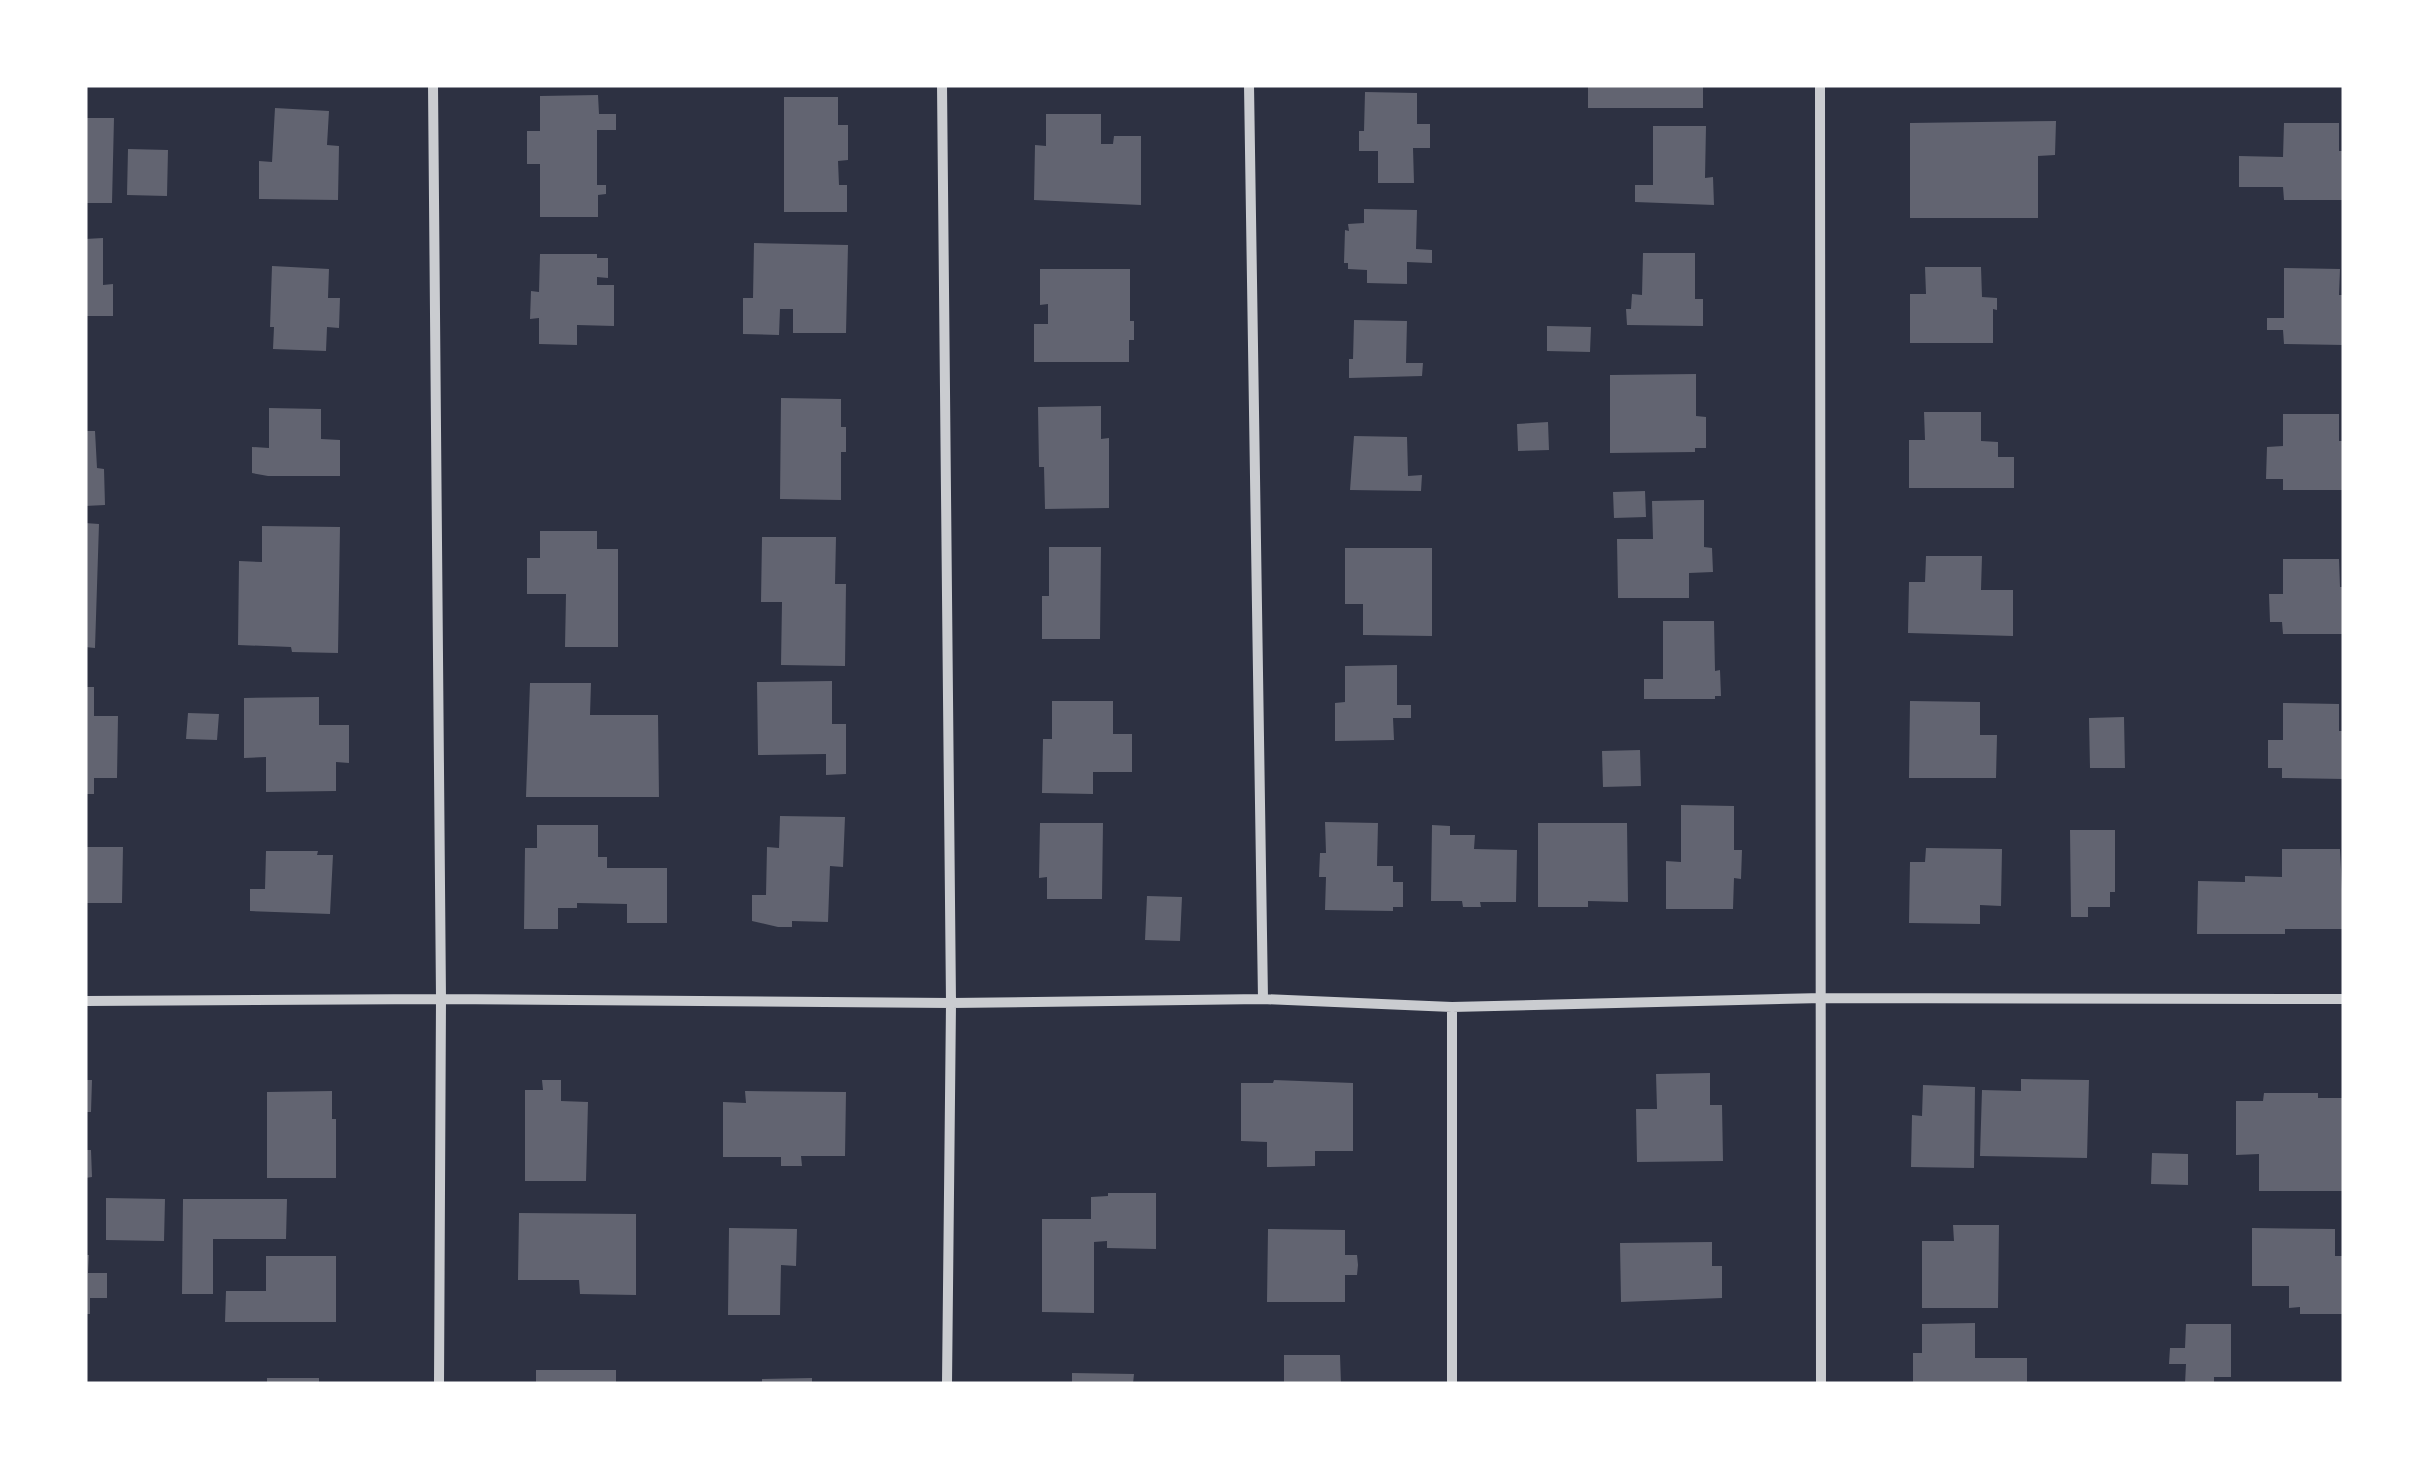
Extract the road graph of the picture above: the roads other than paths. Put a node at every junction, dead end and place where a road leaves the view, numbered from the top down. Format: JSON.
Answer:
{"nodes":[{"id":1,"x":432,"y":85,"type":"edge"},
{"id":2,"x":942,"y":85,"type":"edge"},
{"id":3,"x":1248,"y":85,"type":"edge"},
{"id":4,"x":1820,"y":85,"type":"edge"},
{"id":5,"x":1822,"y":998,"type":"junction"},
{"id":6,"x":441,"y":999,"type":"junction"},
{"id":7,"x":1263,"y":999,"type":"junction"},
{"id":8,"x":2344,"y":999,"type":"edge"},
{"id":9,"x":85,"y":1001,"type":"edge"},
{"id":10,"x":951,"y":1002,"type":"junction"},
{"id":11,"x":1452,"y":1007,"type":"junction"},
{"id":12,"x":439,"y":1384,"type":"edge"},
{"id":13,"x":947,"y":1384,"type":"edge"},
{"id":14,"x":1452,"y":1384,"type":"edge"},
{"id":15,"x":1820,"y":1384,"type":"edge"}],
"edges":[{"from":1,"to":6,"type":"street"},
{"from":2,"to":10,"type":"street"},
{"from":3,"to":7,"type":"street"},
{"from":4,"to":5,"type":"street"},
{"from":5,"to":8,"type":"street"},
{"from":5,"to":11,"type":"street"},
{"from":5,"to":15,"type":"street"},
{"from":6,"to":9,"type":"street"},
{"from":6,"to":10,"type":"street"},
{"from":6,"to":12,"type":"street"},
{"from":7,"to":10,"type":"street"},
{"from":7,"to":11,"type":"street"},
{"from":10,"to":13,"type":"street"},
{"from":11,"to":14,"type":"street"}]}
